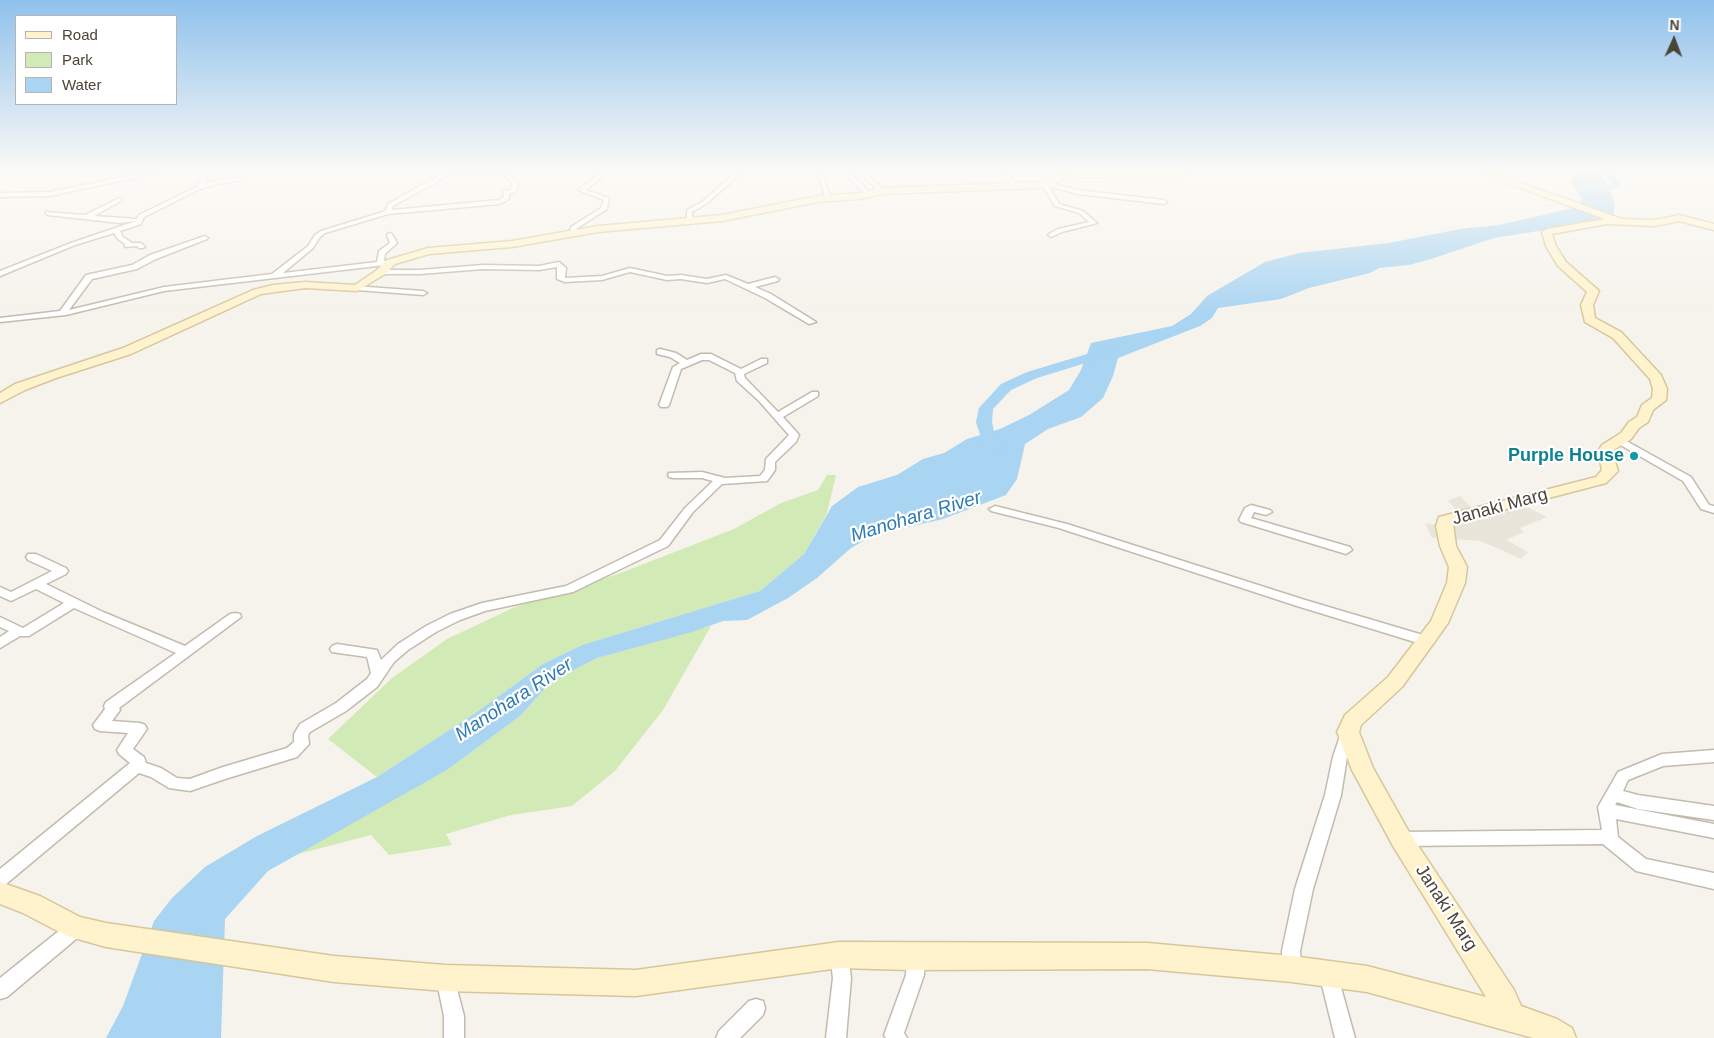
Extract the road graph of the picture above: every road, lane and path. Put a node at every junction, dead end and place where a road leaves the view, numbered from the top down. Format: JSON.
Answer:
{"nodes":[{"id":1,"x":100,"y":218,"type":"edge"},
{"id":2,"x":366,"y":218,"type":"edge"},
{"id":3,"x":589,"y":218,"type":"edge"},
{"id":4,"x":717,"y":218,"type":"edge"},
{"id":5,"x":1089,"y":218,"type":"edge"},
{"id":6,"x":1614,"y":218,"type":"edge"},
{"id":7,"x":1678,"y":218,"type":"edge"},
{"id":8,"x":1682,"y":218,"type":"edge"},
{"id":9,"x":141,"y":220,"type":"joint"},
{"id":10,"x":688,"y":221,"type":"joint"},
{"id":11,"x":1632,"y":223,"type":"junction"},
{"id":12,"x":1714,"y":227,"type":"edge"},
{"id":13,"x":117,"y":231,"type":"junction"},
{"id":14,"x":572,"y":234,"type":"junction"},
{"id":15,"x":390,"y":235,"type":"dead end"},
{"id":16,"x":1051,"y":235,"type":"dead end"},
{"id":17,"x":205,"y":238,"type":"dead end"},
{"id":18,"x":141,"y":247,"type":"dead end"},
{"id":19,"x":384,"y":266,"type":"junction"},
{"id":20,"x":0,"y":274,"type":"edge"},
{"id":21,"x":275,"y":275,"type":"junction"},
{"id":22,"x":775,"y":279,"type":"dead end"},
{"id":23,"x":747,"y":287,"type":"junction"},
{"id":24,"x":357,"y":288,"type":"junction"},
{"id":25,"x":423,"y":293,"type":"dead end"},
{"id":26,"x":63,"y":313,"type":"junction"},
{"id":27,"x":0,"y":320,"type":"edge"},
{"id":28,"x":812,"y":322,"type":"dead end"},
{"id":29,"x":660,"y":352,"type":"dead end"},
{"id":30,"x":764,"y":360,"type":"dead end"},
{"id":31,"x":685,"y":362,"type":"junction"},
{"id":32,"x":740,"y":373,"type":"junction"},
{"id":33,"x":814,"y":394,"type":"dead end"},
{"id":34,"x":0,"y":399,"type":"edge"},
{"id":35,"x":664,"y":405,"type":"dead end"},
{"id":36,"x":778,"y":416,"type":"junction"},
{"id":37,"x":1621,"y":440,"type":"junction"},
{"id":38,"x":672,"y":476,"type":"dead end"},
{"id":39,"x":720,"y":481,"type":"junction"},
{"id":40,"x":995,"y":509,"type":"dead end"},
{"id":41,"x":1714,"y":510,"type":"edge"},
{"id":42,"x":1266,"y":512,"type":"dead end"},
{"id":43,"x":1346,"y":550,"type":"dead end"},
{"id":44,"x":32,"y":556,"type":"dead end"},
{"id":45,"x":37,"y":584,"type":"junction"},
{"id":46,"x":0,"y":591,"type":"edge"},
{"id":47,"x":73,"y":603,"type":"junction"},
{"id":48,"x":235,"y":617,"type":"dead end"},
{"id":49,"x":0,"y":621,"type":"edge"},
{"id":50,"x":18,"y":631,"type":"junction"},
{"id":51,"x":1428,"y":640,"type":"junction"},
{"id":52,"x":0,"y":642,"type":"edge"},
{"id":53,"x":337,"y":649,"type":"dead end"},
{"id":54,"x":185,"y":651,"type":"junction"},
{"id":55,"x":378,"y":673,"type":"junction"},
{"id":56,"x":1348,"y":732,"type":"junction"},
{"id":57,"x":1714,"y":756,"type":"edge"},
{"id":58,"x":136,"y":766,"type":"junction"},
{"id":59,"x":1613,"y":794,"type":"junction"},
{"id":60,"x":1606,"y":810,"type":"junction"},
{"id":61,"x":1714,"y":812,"type":"edge"},
{"id":62,"x":1714,"y":831,"type":"edge"},
{"id":63,"x":1606,"y":838,"type":"junction"},
{"id":64,"x":1401,"y":839,"type":"junction"},
{"id":65,"x":0,"y":878,"type":"edge"},
{"id":66,"x":1714,"y":881,"type":"edge"},
{"id":67,"x":0,"y":893,"type":"edge"},
{"id":68,"x":76,"y":928,"type":"junction"},
{"id":69,"x":106,"y":935,"type":"joint"},
{"id":70,"x":839,"y":955,"type":"junction"},
{"id":71,"x":916,"y":957,"type":"junction"},
{"id":72,"x":1292,"y":969,"type":"junction"},
{"id":73,"x":1328,"y":973,"type":"junction"},
{"id":74,"x":446,"y":978,"type":"junction"},
{"id":75,"x":0,"y":990,"type":"edge"},
{"id":76,"x":756,"y":1008,"type":"dead end"},
{"id":77,"x":1512,"y":1017,"type":"junction"},
{"id":78,"x":894,"y":1037,"type":"edge"},
{"id":79,"x":454,"y":1038,"type":"edge"},
{"id":80,"x":726,"y":1038,"type":"edge"},
{"id":81,"x":836,"y":1038,"type":"edge"},
{"id":82,"x":1346,"y":1038,"type":"edge"},
{"id":83,"x":1562,"y":1038,"type":"edge"}],
"edges":[{"from":1,"to":9,"type":"street"},
{"from":2,"to":21,"type":"street"},
{"from":3,"to":14,"type":"street"},
{"from":4,"to":10,"type":"street"},
{"from":5,"to":16,"type":"street"},
{"from":6,"to":11,"type":"street"},
{"from":7,"to":11,"type":"street","name":"Janaki Marg"},
{"from":8,"to":12,"type":"street","name":"Janaki Marg"},
{"from":9,"to":13,"type":"street"},
{"from":10,"to":14,"type":"street"},
{"from":11,"to":37,"type":"street","name":"Janaki Marg"},
{"from":13,"to":18,"type":"street"},
{"from":13,"to":20,"type":"street"},
{"from":14,"to":19,"type":"street"},
{"from":15,"to":19,"type":"street"},
{"from":17,"to":26,"type":"street"},
{"from":19,"to":21,"type":"street"},
{"from":19,"to":23,"type":"street"},
{"from":19,"to":24,"type":"street"},
{"from":21,"to":26,"type":"street"},
{"from":22,"to":23,"type":"street"},
{"from":23,"to":28,"type":"street"},
{"from":24,"to":25,"type":"street"},
{"from":24,"to":34,"type":"street"},
{"from":26,"to":27,"type":"street"},
{"from":29,"to":31,"type":"street"},
{"from":30,"to":32,"type":"street"},
{"from":31,"to":32,"type":"street"},
{"from":31,"to":35,"type":"street"},
{"from":32,"to":36,"type":"street"},
{"from":33,"to":36,"type":"street"},
{"from":36,"to":39,"type":"street"},
{"from":37,"to":41,"type":"street"},
{"from":37,"to":51,"type":"street","name":"Janaki Marg"},
{"from":38,"to":39,"type":"street"},
{"from":39,"to":55,"type":"street"},
{"from":40,"to":51,"type":"street"},
{"from":42,"to":43,"type":"street"},
{"from":44,"to":45,"type":"street"},
{"from":45,"to":46,"type":"street"},
{"from":45,"to":47,"type":"street"},
{"from":47,"to":50,"type":"street"},
{"from":47,"to":54,"type":"street"},
{"from":48,"to":54,"type":"street"},
{"from":49,"to":50,"type":"street"},
{"from":50,"to":52,"type":"street"},
{"from":51,"to":56,"type":"street","name":"Janaki Marg"},
{"from":53,"to":55,"type":"street"},
{"from":54,"to":58,"type":"street"},
{"from":55,"to":58,"type":"street"},
{"from":56,"to":64,"type":"street","name":"Janaki Marg"},
{"from":56,"to":72,"type":"street"},
{"from":57,"to":59,"type":"street"},
{"from":58,"to":65,"type":"street"},
{"from":59,"to":60,"type":"street"},
{"from":59,"to":61,"type":"street"},
{"from":60,"to":62,"type":"street"},
{"from":60,"to":63,"type":"street"},
{"from":63,"to":64,"type":"street"},
{"from":63,"to":66,"type":"street"},
{"from":64,"to":77,"type":"street","name":"Janaki Marg"},
{"from":67,"to":68,"type":"street"},
{"from":68,"to":69,"type":"street"},
{"from":68,"to":75,"type":"street"},
{"from":69,"to":74,"type":"street"},
{"from":70,"to":71,"type":"street"},
{"from":70,"to":74,"type":"street"},
{"from":70,"to":81,"type":"street"},
{"from":71,"to":72,"type":"street"},
{"from":71,"to":78,"type":"street"},
{"from":72,"to":73,"type":"street"},
{"from":73,"to":77,"type":"street"},
{"from":73,"to":82,"type":"street"},
{"from":74,"to":79,"type":"street"},
{"from":76,"to":80,"type":"street"},
{"from":77,"to":83,"type":"street"}]}
